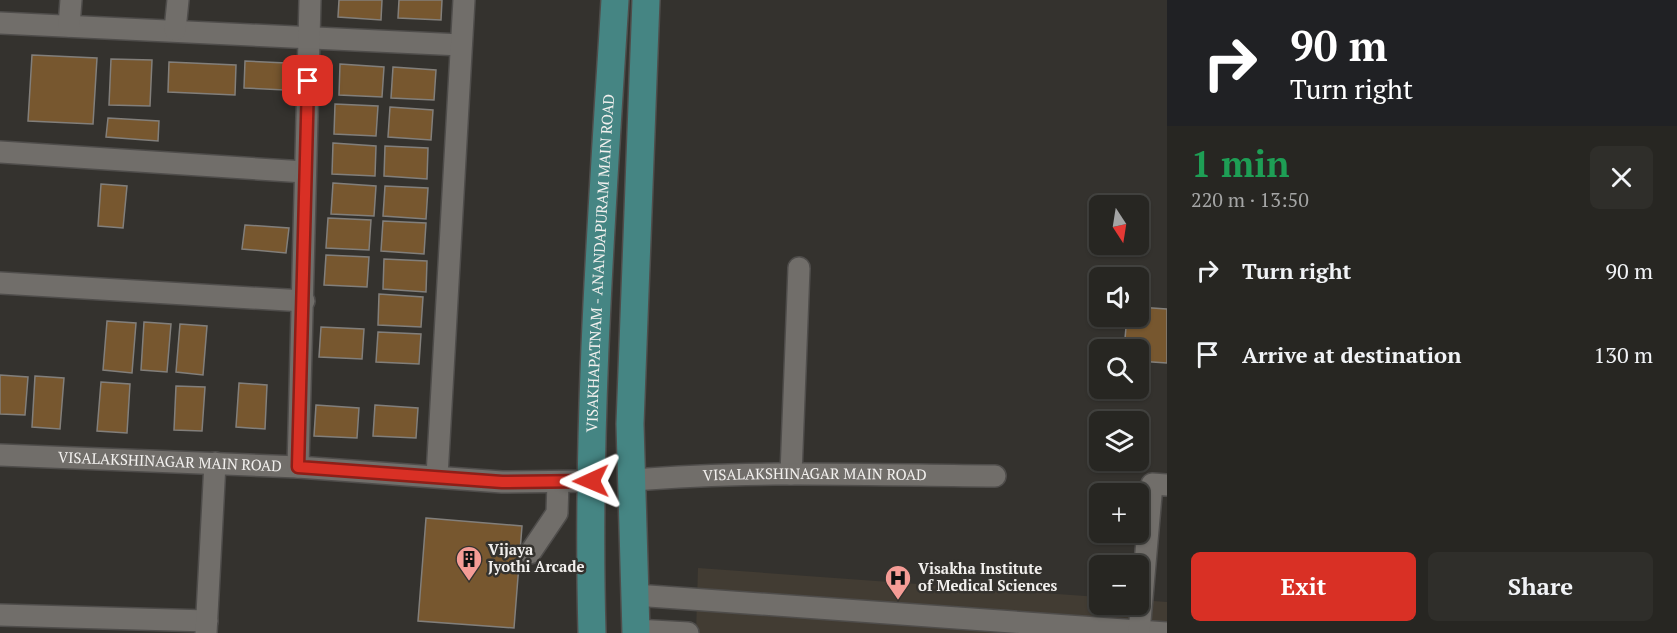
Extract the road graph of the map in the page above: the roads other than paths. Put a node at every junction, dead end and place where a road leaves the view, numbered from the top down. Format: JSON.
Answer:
{"nodes":[{"id":1,"x":71,"y":0,"type":"edge"},
{"id":2,"x":178,"y":0,"type":"edge"},
{"id":3,"x":310,"y":0,"type":"edge"},
{"id":4,"x":464,"y":0,"type":"edge"},
{"id":5,"x":615,"y":0,"type":"edge"},
{"id":6,"x":646,"y":0,"type":"edge"},
{"id":7,"x":0,"y":23,"type":"edge"},
{"id":8,"x":69,"y":26,"type":"junction"},
{"id":9,"x":175,"y":30,"type":"junction"},
{"id":10,"x":309,"y":36,"type":"junction"},
{"id":11,"x":461,"y":45,"type":"junction"},
{"id":12,"x":0,"y":152,"type":"edge"},
{"id":13,"x":305,"y":172,"type":"junction"},
{"id":14,"x":799,"y":268,"type":"dead end"},
{"id":15,"x":0,"y":283,"type":"edge"},
{"id":16,"x":304,"y":301,"type":"junction"},
{"id":17,"x":0,"y":455,"type":"edge"},
{"id":18,"x":215,"y":464,"type":"junction"},
{"id":19,"x":298,"y":467,"type":"junction"},
{"id":20,"x":791,"y":474,"type":"junction"},
{"id":21,"x":437,"y":476,"type":"junction"},
{"id":22,"x":995,"y":476,"type":"dead end"},
{"id":23,"x":633,"y":480,"type":"junction"},
{"id":24,"x":591,"y":481,"type":"junction"},
{"id":25,"x":558,"y":482,"type":"junction"},
{"id":26,"x":1167,"y":485,"type":"edge"},
{"id":27,"x":530,"y":553,"type":"dead end"},
{"id":28,"x":635,"y":595,"type":"junction"},
{"id":29,"x":0,"y":615,"type":"edge"},
{"id":30,"x":206,"y":627,"type":"edge"},
{"id":31,"x":636,"y":632,"type":"edge"},
{"id":32,"x":1139,"y":632,"type":"edge"},
{"id":33,"x":592,"y":633,"type":"edge"},
{"id":34,"x":688,"y":633,"type":"edge"},
{"id":35,"x":1167,"y":633,"type":"edge"}],
"edges":[{"from":1,"to":8,"type":"street"},
{"from":2,"to":9,"type":"street"},
{"from":3,"to":10,"type":"street"},
{"from":4,"to":11,"type":"street"},
{"from":5,"to":24,"type":"main road","name":"VISAKHAPATNAM - ANANDAPURAM MAIN ROAD"},
{"from":6,"to":23,"type":"main road"},
{"from":7,"to":8,"type":"street"},
{"from":8,"to":9,"type":"street"},
{"from":9,"to":10,"type":"street"},
{"from":10,"to":11,"type":"street"},
{"from":10,"to":13,"type":"street"},
{"from":11,"to":21,"type":"street"},
{"from":12,"to":13,"type":"street"},
{"from":13,"to":16,"type":"street"},
{"from":14,"to":20,"type":"street"},
{"from":15,"to":16,"type":"street"},
{"from":16,"to":19,"type":"street"},
{"from":17,"to":18,"type":"street","name":"VISALAKSHINAGAR MAIN ROAD"},
{"from":18,"to":19,"type":"street","name":"VISALAKSHINAGAR MAIN ROAD"},
{"from":18,"to":30,"type":"street"},
{"from":19,"to":21,"type":"street","name":"VISALAKSHINAGAR MAIN ROAD"},
{"from":20,"to":22,"type":"street","name":"VISALAKSHINAGAR MAIN ROAD"},
{"from":20,"to":23,"type":"street","name":"VISALAKSHINAGAR MAIN ROAD"},
{"from":21,"to":25,"type":"street","name":"VISALAKSHINAGAR MAIN ROAD"},
{"from":23,"to":28,"type":"main road"},
{"from":24,"to":25,"type":"street","name":"VISALAKSHINAGAR MAIN ROAD"},
{"from":24,"to":33,"type":"main road","name":"VISAKHAPATNAM - ANANDAPURAM MAIN ROAD"},
{"from":25,"to":27,"type":"street"},
{"from":26,"to":32,"type":"street"},
{"from":28,"to":31,"type":"main road"},
{"from":28,"to":32,"type":"street"},
{"from":29,"to":30,"type":"street"},
{"from":31,"to":34,"type":"street"},
{"from":32,"to":35,"type":"street"}]}
